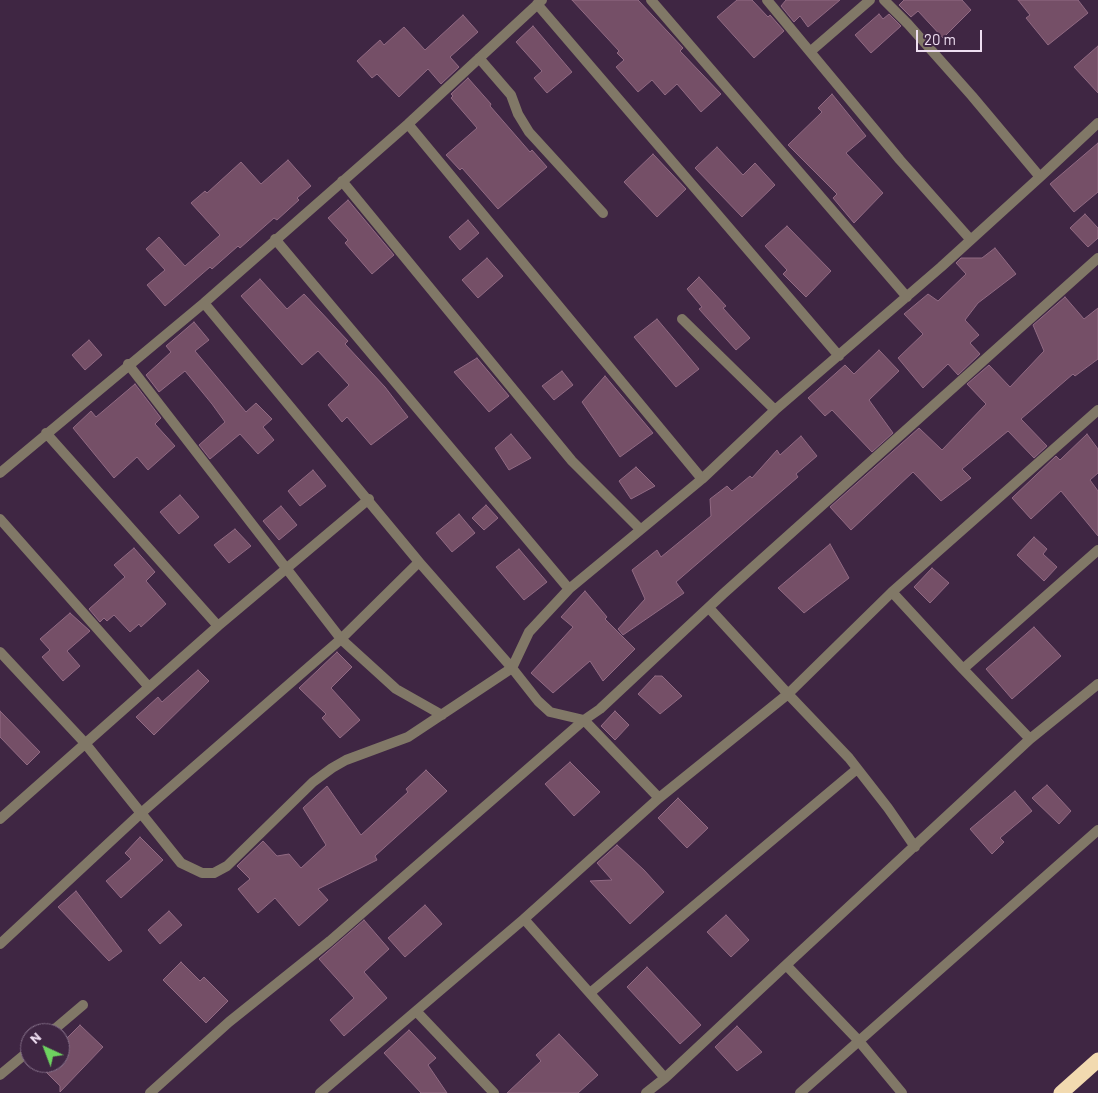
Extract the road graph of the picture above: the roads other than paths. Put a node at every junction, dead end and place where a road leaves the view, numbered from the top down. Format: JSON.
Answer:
{"nodes":[{"id":1,"x":651,"y":0,"type":"edge"},
{"id":2,"x":767,"y":0,"type":"edge"},
{"id":3,"x":870,"y":0,"type":"edge"},
{"id":4,"x":884,"y":0,"type":"edge"},
{"id":5,"x":539,"y":2,"type":"edge"},
{"id":6,"x":811,"y":51,"type":"junction"},
{"id":7,"x":479,"y":58,"type":"junction"},
{"id":8,"x":1098,"y":123,"type":"edge"},
{"id":9,"x":408,"y":124,"type":"junction"},
{"id":10,"x":1040,"y":177,"type":"junction"},
{"id":11,"x":342,"y":181,"type":"junction"},
{"id":12,"x":603,"y":213,"type":"dead end"},
{"id":13,"x":274,"y":239,"type":"junction"},
{"id":14,"x":970,"y":239,"type":"junction"},
{"id":15,"x":1098,"y":258,"type":"edge"},
{"id":16,"x":907,"y":297,"type":"junction"},
{"id":17,"x":204,"y":303,"type":"junction"},
{"id":18,"x":682,"y":319,"type":"dead end"},
{"id":19,"x":839,"y":356,"type":"junction"},
{"id":20,"x":128,"y":364,"type":"junction"},
{"id":21,"x":775,"y":410,"type":"junction"},
{"id":22,"x":1098,"y":410,"type":"edge"},
{"id":23,"x":46,"y":433,"type":"junction"},
{"id":24,"x":0,"y":473,"type":"edge"},
{"id":25,"x":702,"y":478,"type":"junction"},
{"id":26,"x":369,"y":499,"type":"junction"},
{"id":27,"x":0,"y":519,"type":"edge"},
{"id":28,"x":640,"y":529,"type":"junction"},
{"id":29,"x":1098,"y":550,"type":"edge"},
{"id":30,"x":419,"y":562,"type":"junction"},
{"id":31,"x":286,"y":570,"type":"junction"},
{"id":32,"x":570,"y":589,"type":"junction"},
{"id":33,"x":892,"y":592,"type":"junction"},
{"id":34,"x":708,"y":608,"type":"junction"},
{"id":35,"x":218,"y":626,"type":"junction"},
{"id":36,"x":341,"y":639,"type":"junction"},
{"id":37,"x":0,"y":652,"type":"edge"},
{"id":38,"x":512,"y":668,"type":"junction"},
{"id":39,"x":963,"y":669,"type":"junction"},
{"id":40,"x":1098,"y":684,"type":"edge"},
{"id":41,"x":148,"y":686,"type":"junction"},
{"id":42,"x":788,"y":694,"type":"junction"},
{"id":43,"x":442,"y":715,"type":"junction"},
{"id":44,"x":584,"y":720,"type":"junction"},
{"id":45,"x":1030,"y":739,"type":"junction"},
{"id":46,"x":84,"y":742,"type":"junction"},
{"id":47,"x":857,"y":769,"type":"junction"},
{"id":48,"x":659,"y":798,"type":"junction"},
{"id":49,"x":140,"y":814,"type":"junction"},
{"id":50,"x":0,"y":819,"type":"edge"},
{"id":51,"x":1098,"y":830,"type":"edge"},
{"id":52,"x":915,"y":847,"type":"junction"},
{"id":53,"x":524,"y":919,"type":"junction"},
{"id":54,"x":0,"y":944,"type":"edge"},
{"id":55,"x":786,"y":965,"type":"junction"},
{"id":56,"x":590,"y":993,"type":"junction"},
{"id":57,"x":83,"y":1005,"type":"dead end"},
{"id":58,"x":416,"y":1010,"type":"junction"},
{"id":59,"x":62,"y":1023,"type":"edge"},
{"id":60,"x":858,"y":1040,"type":"junction"},
{"id":61,"x":20,"y":1058,"type":"edge"},
{"id":62,"x":1098,"y":1060,"type":"edge"},
{"id":63,"x":0,"y":1075,"type":"edge"},
{"id":64,"x":664,"y":1078,"type":"junction"},
{"id":65,"x":150,"y":1093,"type":"edge"},
{"id":66,"x":320,"y":1093,"type":"edge"},
{"id":67,"x":494,"y":1093,"type":"edge"},
{"id":68,"x":646,"y":1093,"type":"edge"},
{"id":69,"x":800,"y":1093,"type":"edge"},
{"id":70,"x":902,"y":1093,"type":"edge"},
{"id":71,"x":1061,"y":1093,"type":"edge"}],
"edges":[{"from":1,"to":16,"type":"street"},
{"from":2,"to":6,"type":"street"},
{"from":3,"to":6,"type":"street"},
{"from":4,"to":10,"type":"street"},
{"from":5,"to":7,"type":"street"},
{"from":5,"to":19,"type":"street"},
{"from":6,"to":14,"type":"street"},
{"from":7,"to":9,"type":"street"},
{"from":7,"to":12,"type":"street"},
{"from":8,"to":10,"type":"street"},
{"from":9,"to":11,"type":"street"},
{"from":9,"to":25,"type":"street"},
{"from":10,"to":14,"type":"street"},
{"from":11,"to":13,"type":"street"},
{"from":11,"to":28,"type":"street"},
{"from":13,"to":17,"type":"street"},
{"from":13,"to":32,"type":"street"},
{"from":14,"to":16,"type":"street"},
{"from":15,"to":34,"type":"street"},
{"from":16,"to":19,"type":"street"},
{"from":17,"to":20,"type":"street"},
{"from":17,"to":26,"type":"street"},
{"from":18,"to":21,"type":"street"},
{"from":19,"to":21,"type":"street"},
{"from":20,"to":23,"type":"street"},
{"from":20,"to":31,"type":"street"},
{"from":21,"to":25,"type":"street"},
{"from":22,"to":33,"type":"street"},
{"from":23,"to":24,"type":"street"},
{"from":23,"to":35,"type":"street"},
{"from":25,"to":28,"type":"street"},
{"from":26,"to":30,"type":"street"},
{"from":26,"to":31,"type":"street"},
{"from":27,"to":41,"type":"street"},
{"from":28,"to":32,"type":"street"},
{"from":29,"to":39,"type":"street"},
{"from":30,"to":36,"type":"street"},
{"from":30,"to":38,"type":"street"},
{"from":31,"to":35,"type":"street"},
{"from":31,"to":36,"type":"street"},
{"from":32,"to":38,"type":"street"},
{"from":33,"to":39,"type":"street"},
{"from":33,"to":42,"type":"street"},
{"from":34,"to":42,"type":"street"},
{"from":34,"to":44,"type":"street"},
{"from":35,"to":41,"type":"street"},
{"from":36,"to":43,"type":"street"},
{"from":36,"to":49,"type":"street"},
{"from":37,"to":46,"type":"street"},
{"from":38,"to":43,"type":"street"},
{"from":38,"to":44,"type":"street"},
{"from":39,"to":45,"type":"street"},
{"from":40,"to":45,"type":"street"},
{"from":41,"to":46,"type":"street"},
{"from":42,"to":47,"type":"street"},
{"from":42,"to":48,"type":"street"},
{"from":43,"to":49,"type":"street"},
{"from":44,"to":48,"type":"street"},
{"from":44,"to":65,"type":"street"},
{"from":45,"to":52,"type":"street"},
{"from":46,"to":49,"type":"street"},
{"from":46,"to":50,"type":"street"},
{"from":47,"to":52,"type":"street"},
{"from":47,"to":56,"type":"street"},
{"from":48,"to":53,"type":"street"},
{"from":49,"to":54,"type":"street"},
{"from":51,"to":60,"type":"street"},
{"from":52,"to":55,"type":"street"},
{"from":53,"to":56,"type":"street"},
{"from":53,"to":58,"type":"street"},
{"from":55,"to":60,"type":"street"},
{"from":55,"to":64,"type":"street"},
{"from":56,"to":64,"type":"street"},
{"from":57,"to":59,"type":"street"},
{"from":58,"to":66,"type":"street"},
{"from":58,"to":67,"type":"street"},
{"from":60,"to":69,"type":"street"},
{"from":60,"to":70,"type":"street"},
{"from":61,"to":63,"type":"street"},
{"from":62,"to":71,"type":"highway"},
{"from":64,"to":68,"type":"street"}]}
